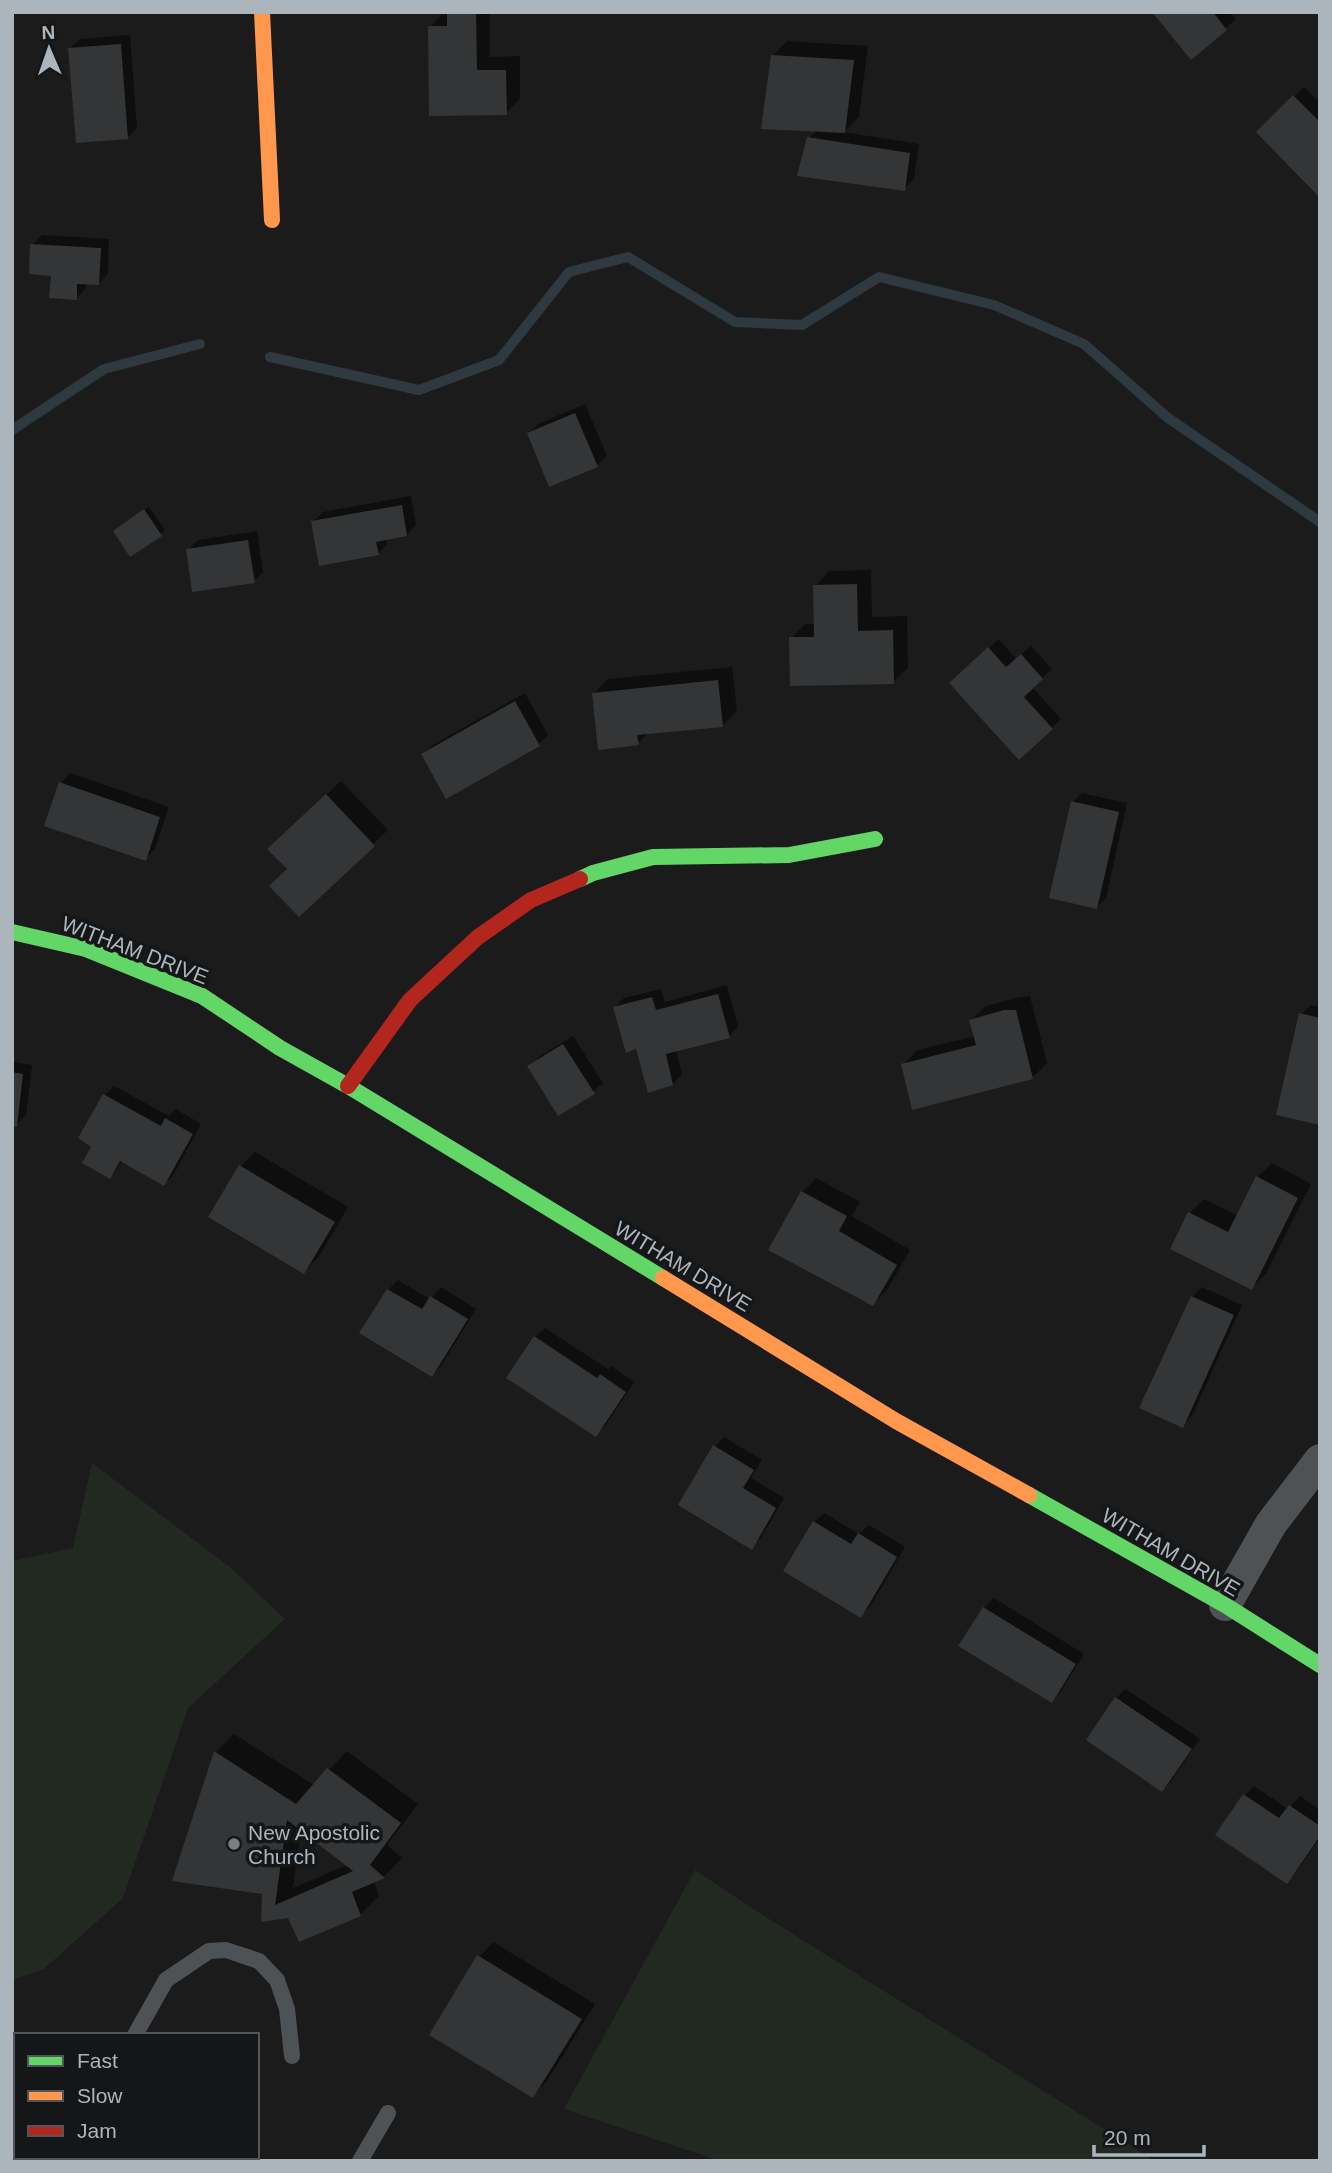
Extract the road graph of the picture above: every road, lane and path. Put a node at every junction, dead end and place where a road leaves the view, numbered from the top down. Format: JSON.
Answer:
{"nodes":[{"id":1,"x":262,"y":12,"type":"edge"},
{"id":2,"x":272,"y":220,"type":"dead end"},
{"id":3,"x":875,"y":839,"type":"dead end"},
{"id":4,"x":12,"y":932,"type":"edge"},
{"id":5,"x":348,"y":1086,"type":"junction"},
{"id":6,"x":1320,"y":1460,"type":"edge"},
{"id":7,"x":1224,"y":1605,"type":"junction"},
{"id":8,"x":1320,"y":1665,"type":"edge"},
{"id":9,"x":136,"y":2033,"type":"edge"},
{"id":10,"x":292,"y":2056,"type":"dead end"},
{"id":11,"x":388,"y":2113,"type":"dead end"},
{"id":12,"x":360,"y":2161,"type":"edge"}],
"edges":[{"from":1,"to":2,"type":"street"},
{"from":3,"to":5,"type":"street"},
{"from":4,"to":5,"type":"street","name":"WITHAM DRIVE"},
{"from":5,"to":7,"type":"street","name":"WITHAM DRIVE"},
{"from":6,"to":7,"type":"street"},
{"from":7,"to":8,"type":"street","name":"WITHAM DRIVE"},
{"from":9,"to":10,"type":"lane"},
{"from":11,"to":12,"type":"lane"}]}
